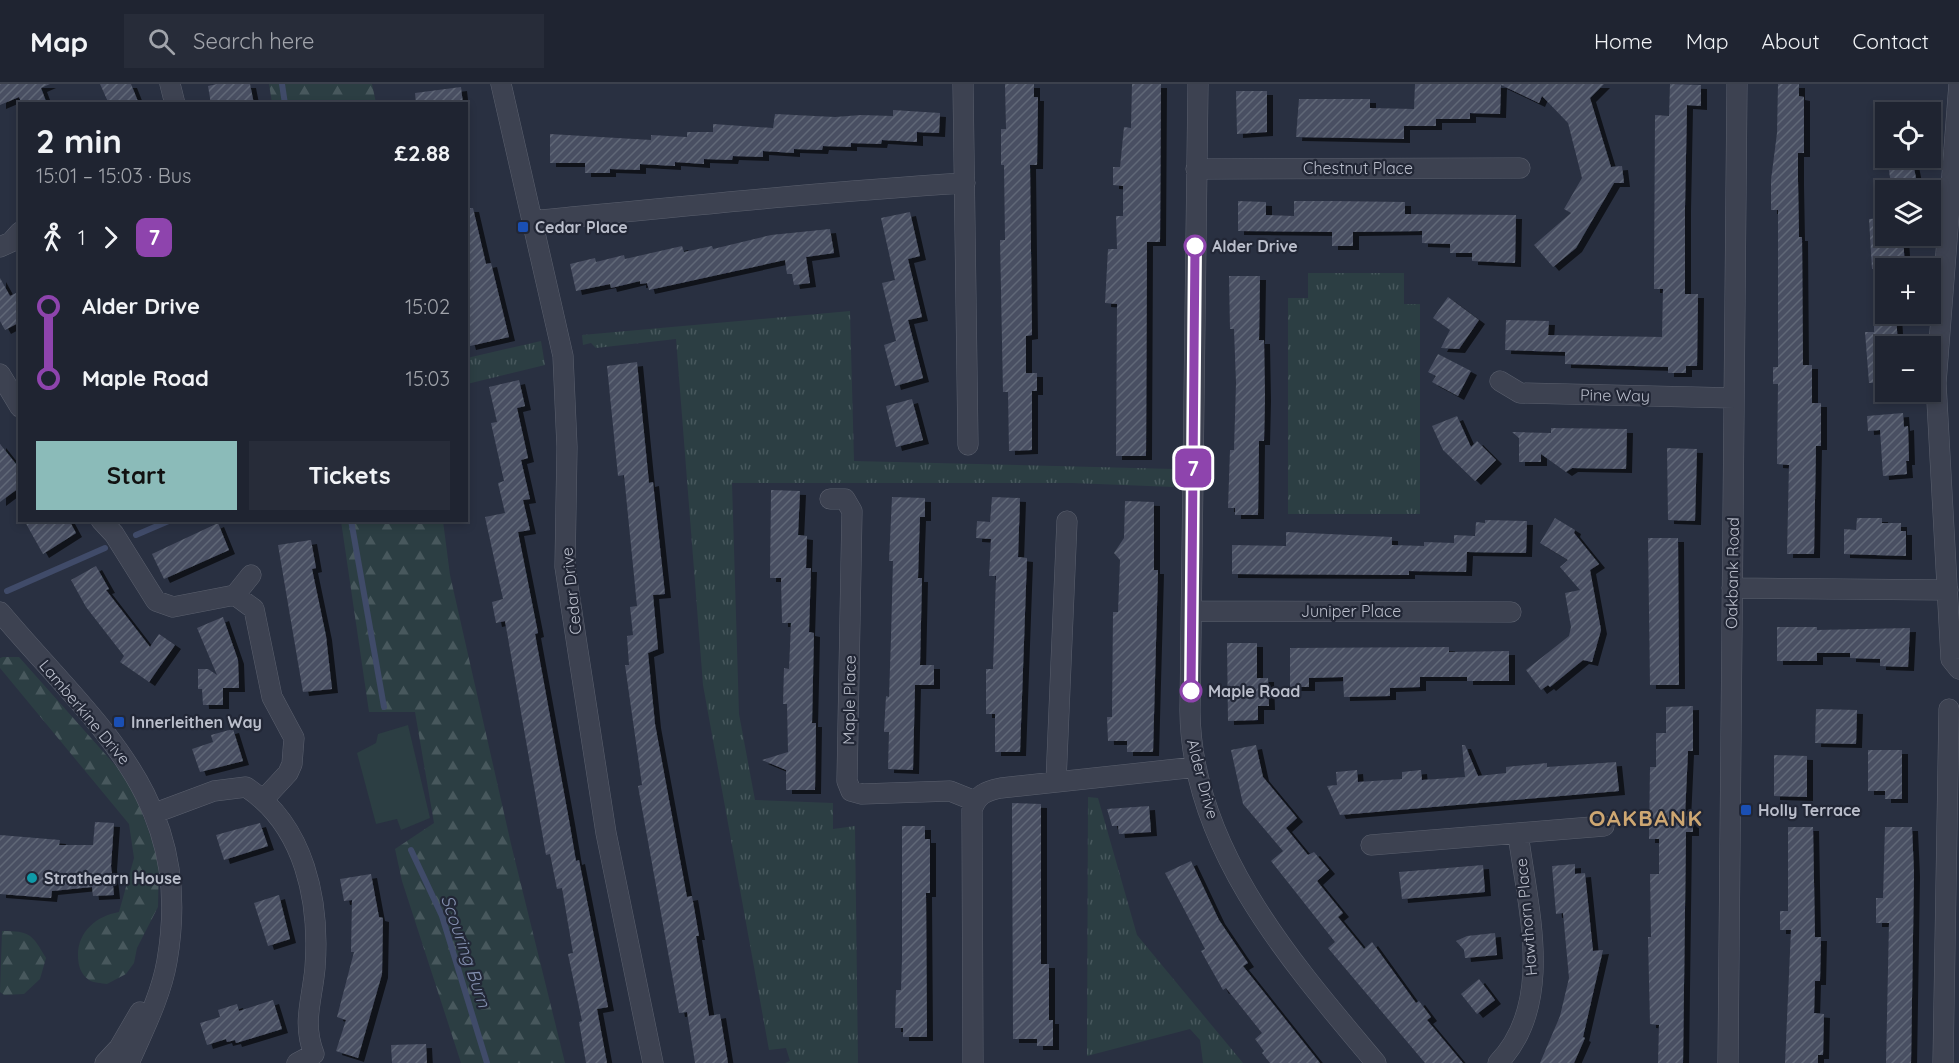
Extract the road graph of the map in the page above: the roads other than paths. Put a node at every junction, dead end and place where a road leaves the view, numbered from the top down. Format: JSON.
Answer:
{"nodes":[{"id":1,"x":170,"y":84,"type":"edge"},
{"id":2,"x":501,"y":84,"type":"edge"},
{"id":3,"x":963,"y":84,"type":"edge"},
{"id":4,"x":1198,"y":84,"type":"edge"},
{"id":5,"x":1737,"y":84,"type":"edge"},
{"id":6,"x":1959,"y":84,"type":"edge"},
{"id":7,"x":174,"y":102,"type":"edge"},
{"id":8,"x":1520,"y":168,"type":"dead end"},
{"id":9,"x":1196,"y":169,"type":"junction"},
{"id":10,"x":965,"y":183,"type":"junction"},
{"id":11,"x":532,"y":221,"type":"junction"},
{"id":12,"x":18,"y":234,"type":"edge"},
{"id":13,"x":0,"y":247,"type":"edge"},
{"id":14,"x":1952,"y":286,"type":"edge"},
{"id":15,"x":0,"y":374,"type":"edge"},
{"id":16,"x":1500,"y":381,"type":"dead end"},
{"id":17,"x":1734,"y":398,"type":"junction"},
{"id":18,"x":18,"y":404,"type":"edge"},
{"id":19,"x":968,"y":445,"type":"dead end"},
{"id":20,"x":1951,"y":480,"type":"edge"},
{"id":21,"x":830,"y":499,"type":"dead end"},
{"id":22,"x":1067,"y":521,"type":"dead end"},
{"id":23,"x":103,"y":522,"type":"edge"},
{"id":24,"x":251,"y":575,"type":"dead end"},
{"id":25,"x":1732,"y":588,"type":"junction"},
{"id":26,"x":1948,"y":590,"type":"junction"},
{"id":27,"x":235,"y":595,"type":"junction"},
{"id":28,"x":1192,"y":611,"type":"junction"},
{"id":29,"x":0,"y":612,"type":"edge"},
{"id":30,"x":1511,"y":612,"type":"dead end"},
{"id":31,"x":1957,"y":668,"type":"edge"},
{"id":32,"x":1949,"y":709,"type":"dead end"},
{"id":33,"x":1196,"y":767,"type":"junction"},
{"id":34,"x":1056,"y":782,"type":"junction"},
{"id":35,"x":264,"y":799,"type":"junction"},
{"id":36,"x":975,"y":801,"type":"junction"},
{"id":37,"x":155,"y":813,"type":"junction"},
{"id":38,"x":1604,"y":826,"type":"dead end"},
{"id":39,"x":1518,"y":833,"type":"junction"},
{"id":40,"x":1371,"y":845,"type":"dead end"},
{"id":41,"x":1952,"y":880,"type":"edge"},
{"id":42,"x":167,"y":962,"type":"junction"},
{"id":43,"x":311,"y":1060,"type":"edge"},
{"id":44,"x":105,"y":1063,"type":"edge"},
{"id":45,"x":129,"y":1063,"type":"edge"},
{"id":46,"x":653,"y":1063,"type":"edge"},
{"id":47,"x":973,"y":1063,"type":"edge"},
{"id":48,"x":1376,"y":1063,"type":"edge"},
{"id":49,"x":1498,"y":1063,"type":"edge"},
{"id":50,"x":1728,"y":1063,"type":"edge"},
{"id":51,"x":1943,"y":1063,"type":"edge"}],
"edges":[{"from":1,"to":7,"type":"street"},
{"from":2,"to":11,"type":"street","name":"Cedar Drive"},
{"from":3,"to":10,"type":"street"},
{"from":4,"to":9,"type":"street","name":"Alder Drive"},
{"from":5,"to":17,"type":"street","name":"Oakbank Road"},
{"from":6,"to":14,"type":"street"},
{"from":8,"to":9,"type":"street","name":"Chestnut Place"},
{"from":9,"to":28,"type":"street","name":"Alder Drive"},
{"from":10,"to":11,"type":"street"},
{"from":10,"to":19,"type":"street"},
{"from":11,"to":46,"type":"street","name":"Cedar Drive"},
{"from":12,"to":13,"type":"street"},
{"from":14,"to":20,"type":"street"},
{"from":15,"to":18,"type":"street"},
{"from":16,"to":17,"type":"street","name":"Pine Way"},
{"from":17,"to":25,"type":"street","name":"Oakbank Road"},
{"from":20,"to":26,"type":"street"},
{"from":21,"to":36,"type":"street","name":"Maple Place"},
{"from":22,"to":34,"type":"street"},
{"from":23,"to":27,"type":"street"},
{"from":24,"to":27,"type":"street"},
{"from":25,"to":26,"type":"street"},
{"from":25,"to":50,"type":"street","name":"Oakbank Road"},
{"from":26,"to":31,"type":"street"},
{"from":27,"to":35,"type":"street"},
{"from":28,"to":30,"type":"street","name":"Juniper Place"},
{"from":28,"to":33,"type":"street","name":"Alder Drive"},
{"from":29,"to":37,"type":"street","name":"Lamberkine Drive"},
{"from":32,"to":41,"type":"street"},
{"from":33,"to":34,"type":"street"},
{"from":33,"to":48,"type":"street","name":"Alder Drive"},
{"from":34,"to":36,"type":"street"},
{"from":35,"to":37,"type":"street"},
{"from":35,"to":43,"type":"street"},
{"from":36,"to":47,"type":"street"},
{"from":37,"to":42,"type":"street","name":"Lamberkine Drive"},
{"from":38,"to":39,"type":"street"},
{"from":39,"to":40,"type":"street"},
{"from":39,"to":49,"type":"street","name":"Hawthorn Place"},
{"from":41,"to":51,"type":"street"},
{"from":42,"to":44,"type":"street","name":"Lamberkine Drive"},
{"from":42,"to":45,"type":"street","name":"Lamberkine Drive"}]}
